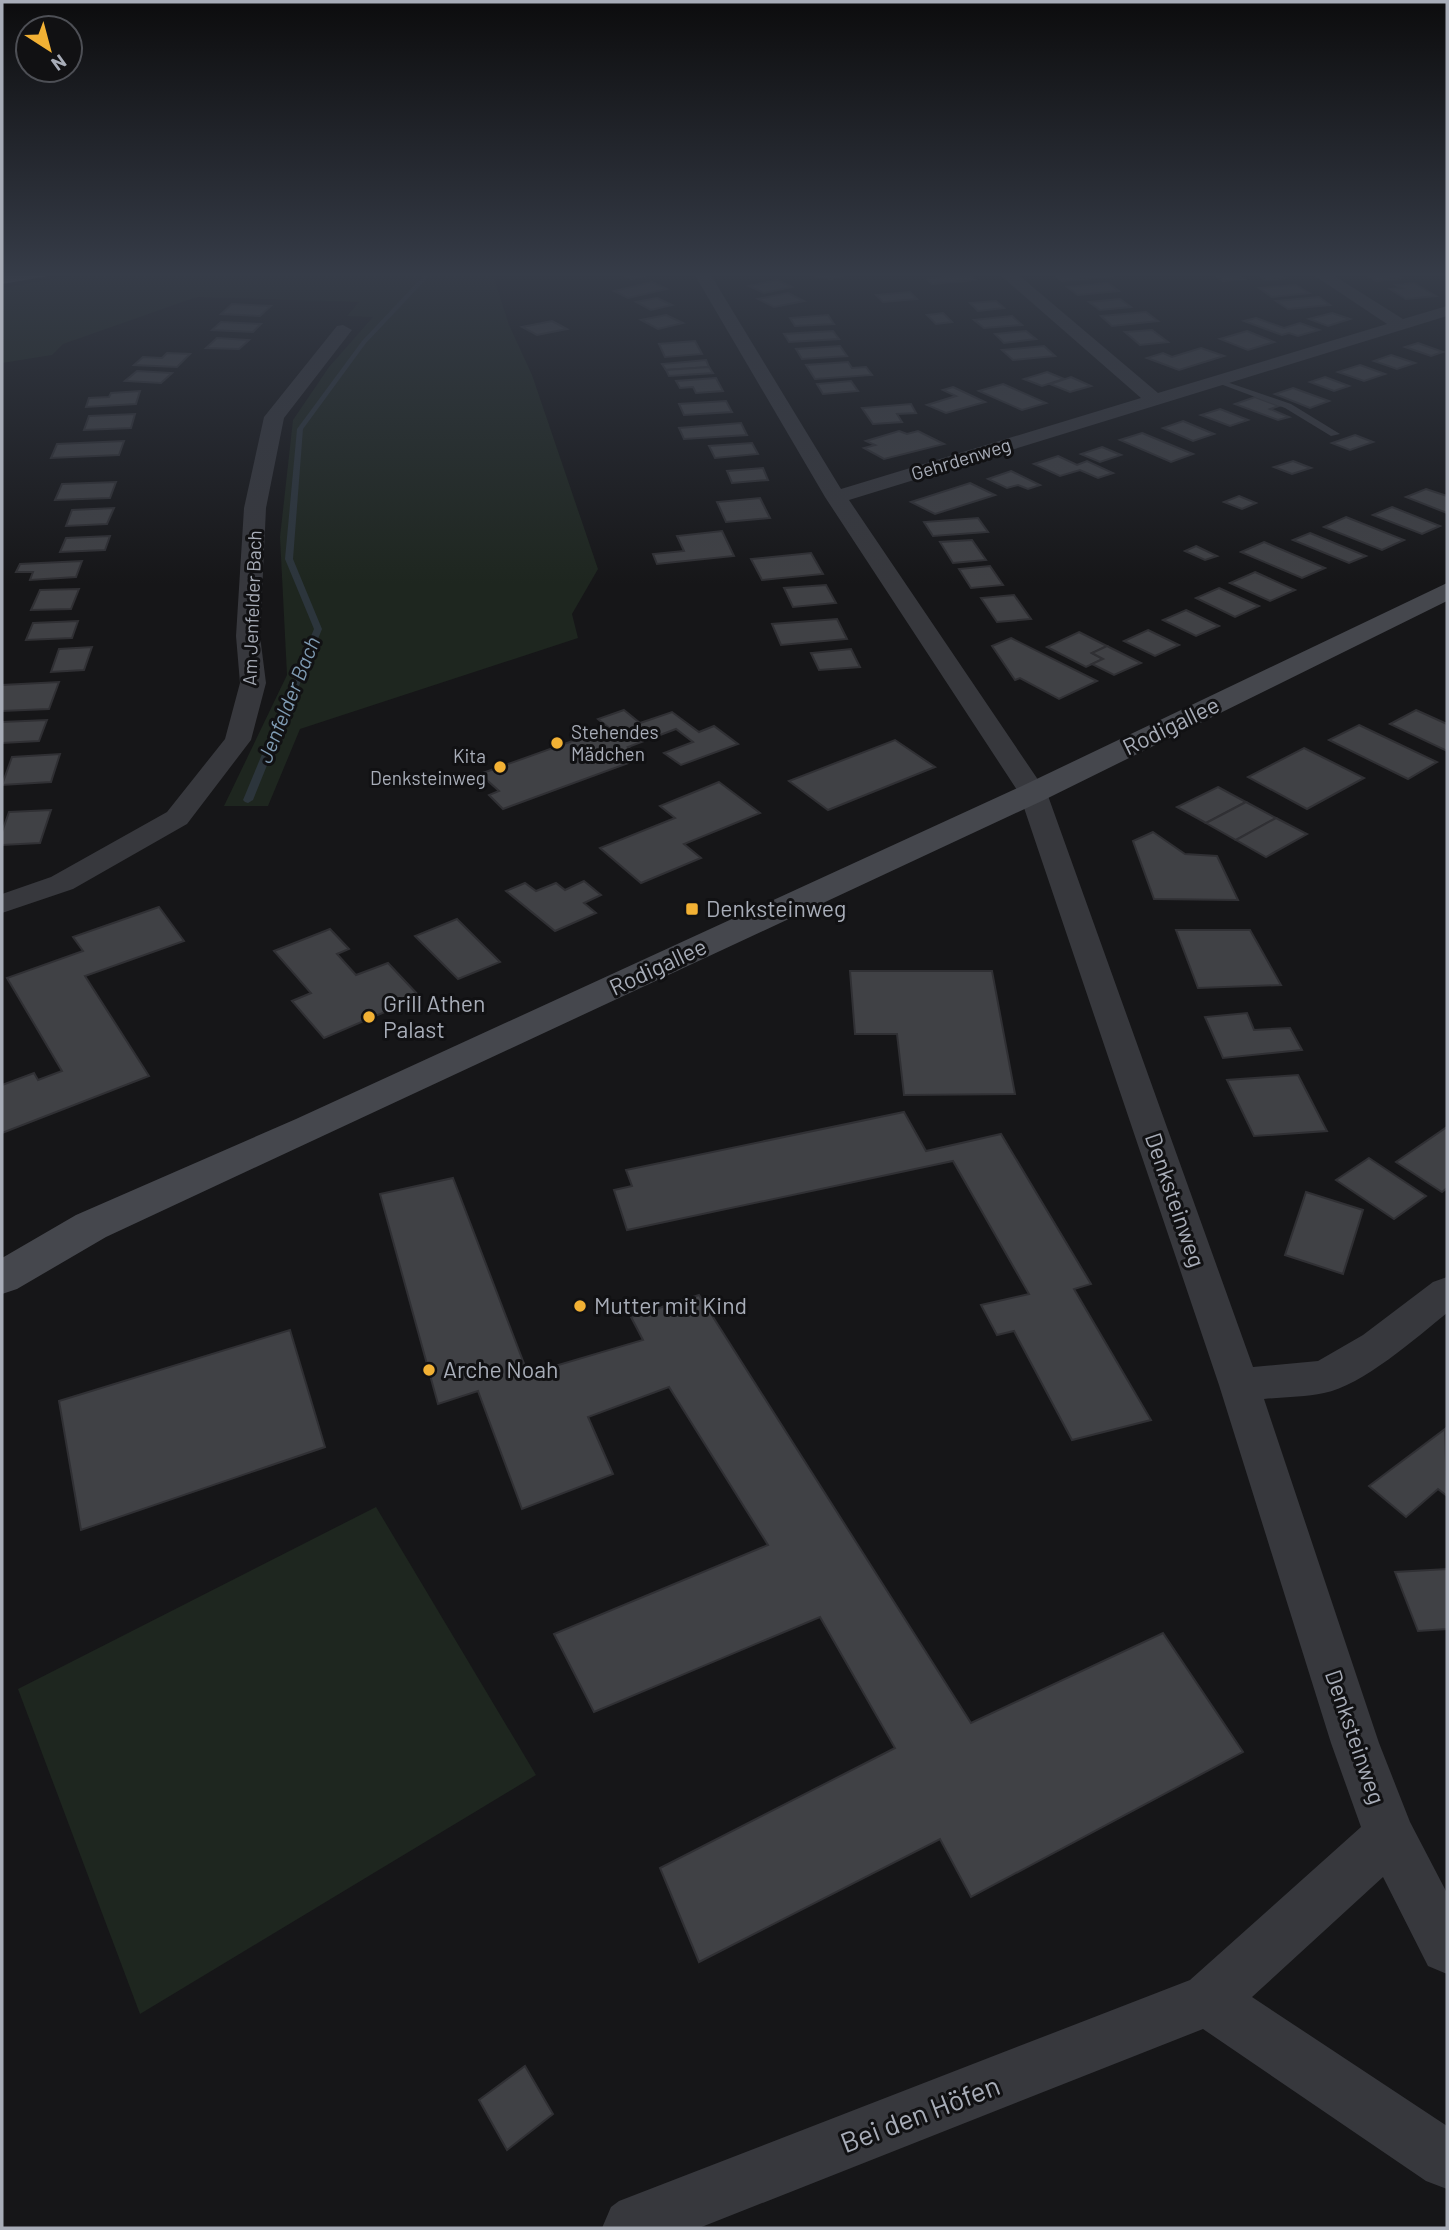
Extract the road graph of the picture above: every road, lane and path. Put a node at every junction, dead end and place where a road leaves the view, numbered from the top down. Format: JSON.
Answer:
{"nodes":[{"id":1,"x":306,"y":376,"type":"edge"},
{"id":2,"x":767,"y":376,"type":"edge"},
{"id":3,"x":1126,"y":376,"type":"edge"},
{"id":4,"x":1231,"y":376,"type":"edge"},
{"id":5,"x":1218,"y":380,"type":"junction"},
{"id":6,"x":1153,"y":399,"type":"junction"},
{"id":7,"x":1335,"y":434,"type":"dead end"},
{"id":8,"x":836,"y":497,"type":"junction"},
{"id":9,"x":1447,"y":591,"type":"edge"},
{"id":10,"x":1033,"y":793,"type":"junction"},
{"id":11,"x":2,"y":904,"type":"edge"},
{"id":12,"x":91,"y":1226,"type":"junction"},
{"id":13,"x":2,"y":1248,"type":"edge"},
{"id":14,"x":2,"y":1278,"type":"edge"},
{"id":15,"x":1447,"y":1292,"type":"edge"},
{"id":16,"x":1239,"y":1385,"type":"junction"},
{"id":17,"x":1390,"y":1836,"type":"junction"},
{"id":18,"x":1447,"y":1947,"type":"edge"},
{"id":19,"x":1208,"y":2000,"type":"junction"},
{"id":20,"x":1447,"y":2160,"type":"edge"},
{"id":21,"x":632,"y":2228,"type":"edge"}],
"edges":[{"from":1,"to":11,"type":"street","name":"Am Jenfelder Bach"},
{"from":2,"to":8,"type":"street","name":"Denksteinweg"},
{"from":3,"to":6,"type":"street"},
{"from":4,"to":5,"type":"street","name":"Gehrdenweg"},
{"from":5,"to":6,"type":"street","name":"Gehrdenweg"},
{"from":5,"to":7,"type":"lane"},
{"from":6,"to":8,"type":"street","name":"Gehrdenweg"},
{"from":8,"to":10,"type":"street","name":"Denksteinweg"},
{"from":9,"to":10,"type":"main road","name":"Rodigallee"},
{"from":10,"to":12,"type":"main road","name":"Rodigallee"},
{"from":10,"to":16,"type":"street","name":"Denksteinweg"},
{"from":12,"to":13,"type":"main road","name":"Rodigallee"},
{"from":12,"to":14,"type":"main road","name":"Rodigallee"},
{"from":15,"to":16,"type":"street"},
{"from":16,"to":17,"type":"street","name":"Denksteinweg"},
{"from":17,"to":18,"type":"street","name":"Denksteinweg"},
{"from":17,"to":19,"type":"street","name":"Bei den Höfen"},
{"from":19,"to":20,"type":"street"},
{"from":19,"to":21,"type":"street","name":"Bei den Höfen"}]}
